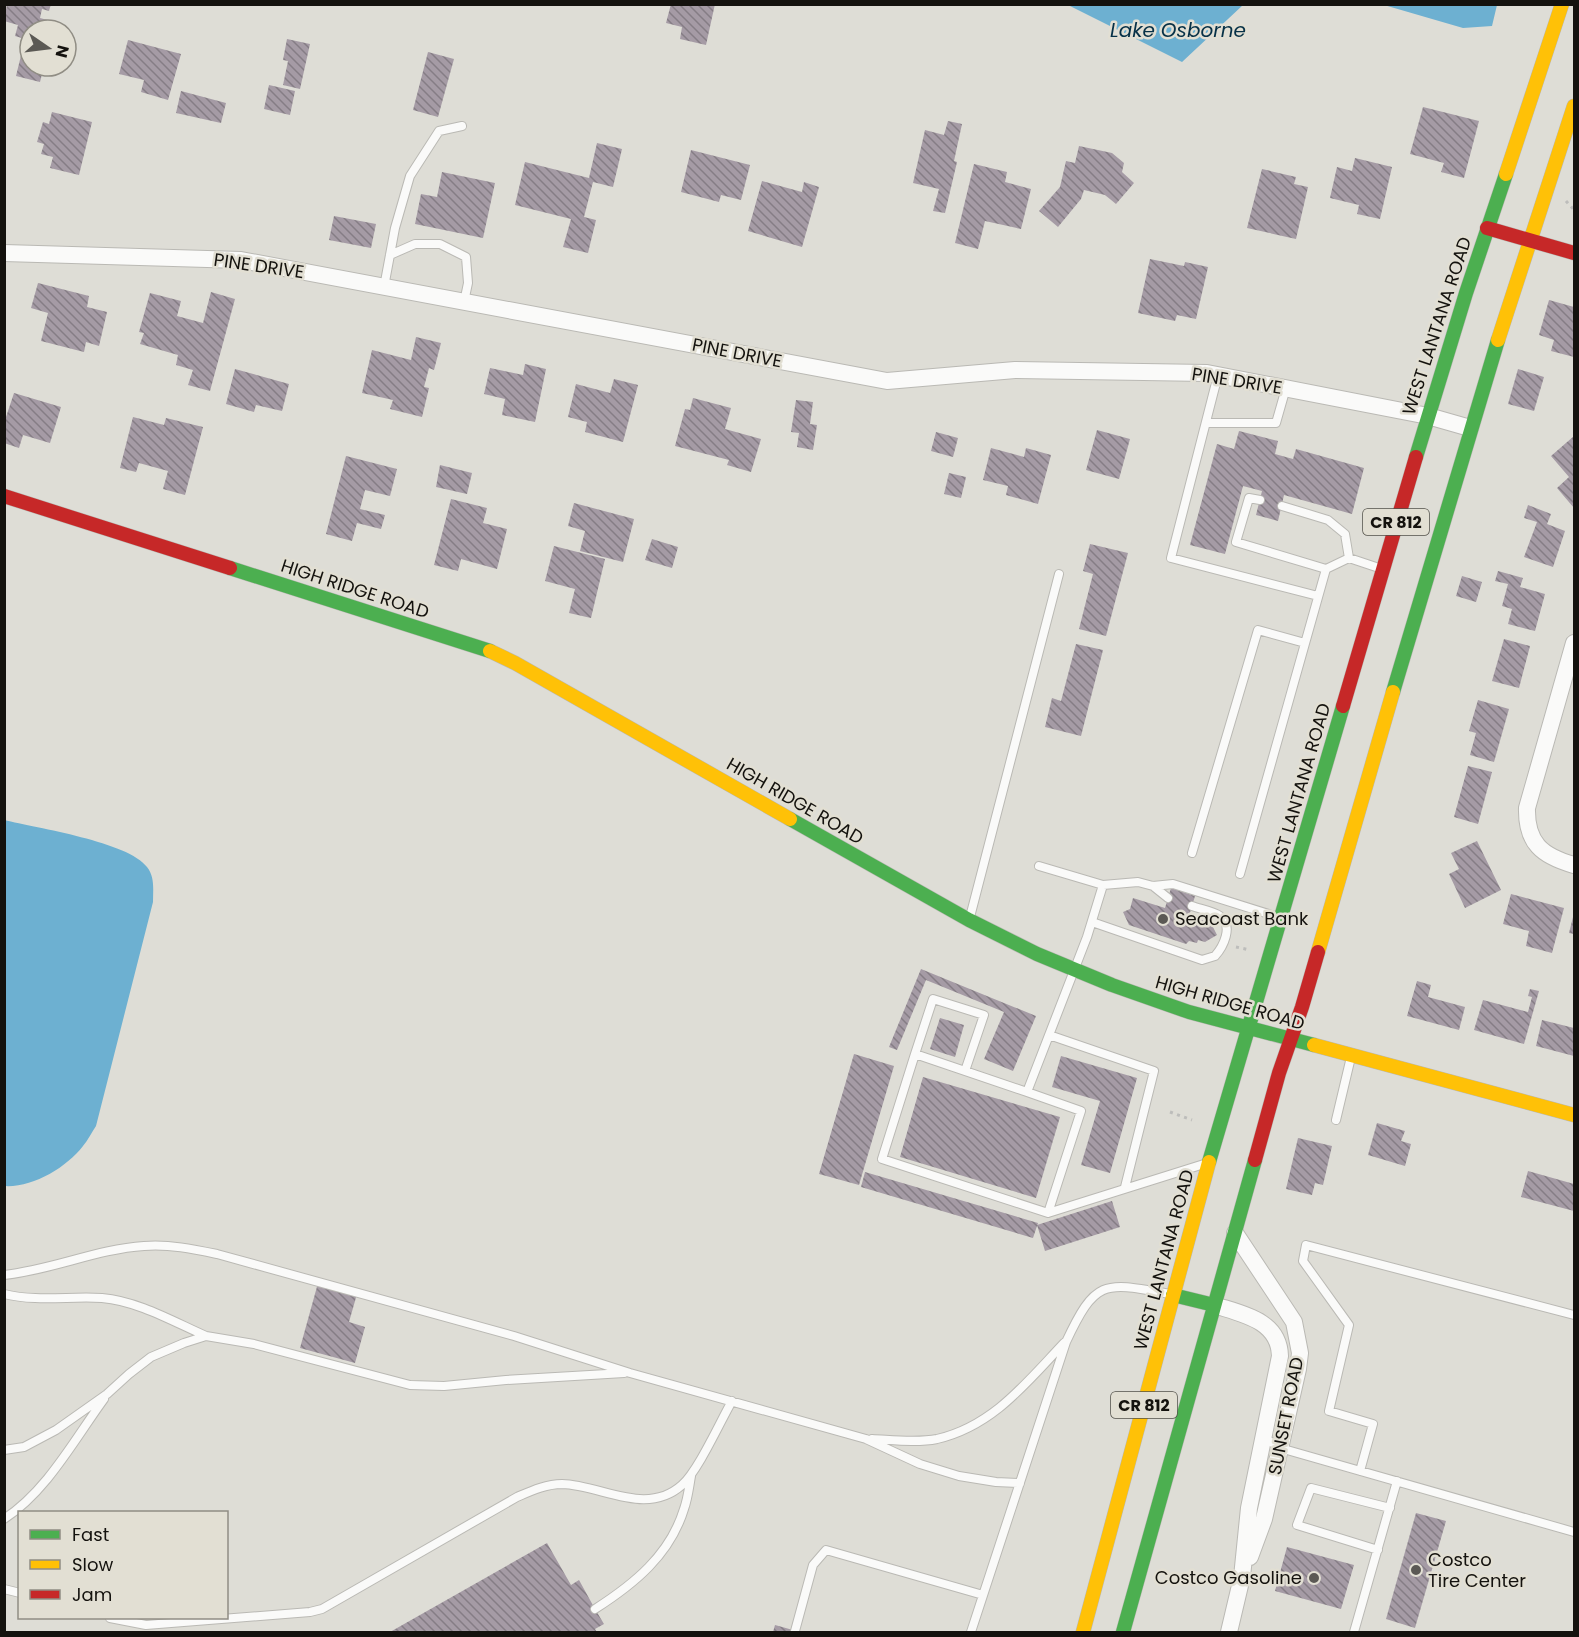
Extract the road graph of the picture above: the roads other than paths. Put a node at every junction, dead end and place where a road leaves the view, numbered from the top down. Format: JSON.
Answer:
{"nodes":[{"id":1,"x":1562,"y":4,"type":"edge"},
{"id":2,"x":1575,"y":106,"type":"edge"},
{"id":3,"x":462,"y":126,"type":"dead end"},
{"id":4,"x":1487,"y":228,"type":"junction"},
{"id":5,"x":1529,"y":240,"type":"junction"},
{"id":6,"x":4,"y":253,"type":"edge"},
{"id":7,"x":1575,"y":253,"type":"edge"},
{"id":8,"x":390,"y":255,"type":"junction"},
{"id":9,"x":384,"y":286,"type":"junction"},
{"id":10,"x":464,"y":302,"type":"junction"},
{"id":11,"x":1218,"y":375,"type":"junction"},
{"id":12,"x":1287,"y":388,"type":"junction"},
{"id":13,"x":1428,"y":416,"type":"junction"},
{"id":14,"x":1206,"y":423,"type":"junction"},
{"id":15,"x":1470,"y":428,"type":"junction"},
{"id":16,"x":4,"y":496,"type":"edge"},
{"id":17,"x":1260,"y":500,"type":"dead end"},
{"id":18,"x":1282,"y":506,"type":"dead end"},
{"id":19,"x":1349,"y":558,"type":"junction"},
{"id":20,"x":1326,"y":569,"type":"junction"},
{"id":21,"x":1382,"y":569,"type":"junction"},
{"id":22,"x":1059,"y":574,"type":"dead end"},
{"id":23,"x":1318,"y":596,"type":"junction"},
{"id":24,"x":1305,"y":643,"type":"junction"},
{"id":25,"x":1575,"y":643,"type":"edge"},
{"id":26,"x":1192,"y":853,"type":"dead end"},
{"id":27,"x":1575,"y":865,"type":"edge"},
{"id":28,"x":1039,"y":866,"type":"dead end"},
{"id":29,"x":1240,"y":874,"type":"dead end"},
{"id":30,"x":1103,"y":885,"type":"junction"},
{"id":31,"x":1153,"y":886,"type":"junction"},
{"id":32,"x":1168,"y":898,"type":"dead end"},
{"id":33,"x":1192,"y":906,"type":"dead end"},
{"id":34,"x":1282,"y":918,"type":"junction"},
{"id":35,"x":969,"y":920,"type":"junction"},
{"id":36,"x":1092,"y":921,"type":"junction"},
{"id":37,"x":1074,"y":969,"type":"junction"},
{"id":38,"x":1249,"y":1028,"type":"junction"},
{"id":39,"x":1049,"y":1035,"type":"junction"},
{"id":40,"x":1291,"y":1040,"type":"junction"},
{"id":41,"x":915,"y":1054,"type":"junction"},
{"id":42,"x":1352,"y":1056,"type":"junction"},
{"id":43,"x":965,"y":1071,"type":"junction"},
{"id":44,"x":1027,"y":1092,"type":"junction"},
{"id":45,"x":1575,"y":1115,"type":"edge"},
{"id":46,"x":1336,"y":1120,"type":"dead end"},
{"id":47,"x":1209,"y":1162,"type":"junction"},
{"id":48,"x":1125,"y":1188,"type":"junction"},
{"id":49,"x":1048,"y":1213,"type":"junction"},
{"id":50,"x":1234,"y":1233,"type":"junction"},
{"id":51,"x":4,"y":1275,"type":"edge"},
{"id":52,"x":4,"y":1294,"type":"edge"},
{"id":53,"x":1173,"y":1295,"type":"junction"},
{"id":54,"x":1214,"y":1305,"type":"junction"},
{"id":55,"x":1575,"y":1315,"type":"edge"},
{"id":56,"x":206,"y":1336,"type":"junction"},
{"id":57,"x":1066,"y":1342,"type":"junction"},
{"id":58,"x":630,"y":1373,"type":"junction"},
{"id":59,"x":108,"y":1394,"type":"junction"},
{"id":60,"x":732,"y":1401,"type":"junction"},
{"id":61,"x":1262,"y":1437,"type":"junction"},
{"id":62,"x":866,"y":1439,"type":"junction"},
{"id":63,"x":1280,"y":1448,"type":"junction"},
{"id":64,"x":4,"y":1450,"type":"edge"},
{"id":65,"x":1360,"y":1471,"type":"junction"},
{"id":66,"x":692,"y":1472,"type":"junction"},
{"id":67,"x":1397,"y":1481,"type":"junction"},
{"id":68,"x":1020,"y":1483,"type":"junction"},
{"id":69,"x":1390,"y":1508,"type":"junction"},
{"id":70,"x":4,"y":1520,"type":"edge"},
{"id":71,"x":1575,"y":1532,"type":"edge"},
{"id":72,"x":1378,"y":1550,"type":"junction"},
{"id":73,"x":1242,"y":1577,"type":"junction"},
{"id":74,"x":983,"y":1595,"type":"junction"},
{"id":75,"x":595,"y":1609,"type":"dead end"},
{"id":76,"x":119,"y":1619,"type":"edge"},
{"id":77,"x":227,"y":1619,"type":"edge"},
{"id":78,"x":228,"y":1619,"type":"edge"},
{"id":79,"x":167,"y":1624,"type":"junction"},
{"id":80,"x":795,"y":1631,"type":"dead end"},
{"id":81,"x":176,"y":1632,"type":"edge"},
{"id":82,"x":971,"y":1632,"type":"edge"},
{"id":83,"x":1083,"y":1632,"type":"edge"},
{"id":84,"x":1123,"y":1632,"type":"edge"},
{"id":85,"x":1229,"y":1632,"type":"edge"},
{"id":86,"x":1354,"y":1632,"type":"edge"}],
"edges":[{"from":1,"to":4,"type":"main road","name":"WEST LANTANA ROAD","number":"CR 812"},
{"from":2,"to":5,"type":"main road","number":"CR 812"},
{"from":3,"to":8,"type":"lane"},
{"from":4,"to":5,"type":"main road"},
{"from":4,"to":13,"type":"main road","name":"WEST LANTANA ROAD","number":"CR 812"},
{"from":5,"to":7,"type":"main road"},
{"from":5,"to":15,"type":"main road","number":"CR 812"},
{"from":6,"to":9,"type":"street","name":"PINE DRIVE"},
{"from":8,"to":9,"type":"lane"},
{"from":8,"to":10,"type":"lane"},
{"from":9,"to":10,"type":"street","name":"PINE DRIVE"},
{"from":10,"to":11,"type":"street","name":"PINE DRIVE"},
{"from":11,"to":12,"type":"street","name":"PINE DRIVE"},
{"from":11,"to":14,"type":"lane"},
{"from":12,"to":13,"type":"street","name":"PINE DRIVE"},
{"from":12,"to":14,"type":"lane"},
{"from":13,"to":15,"type":"street","name":"PINE DRIVE"},
{"from":13,"to":21,"type":"main road","name":"WEST LANTANA ROAD","number":"CR 812"},
{"from":14,"to":23,"type":"lane"},
{"from":15,"to":40,"type":"main road","number":"CR 812"},
{"from":16,"to":35,"type":"main road","name":"HIGH RIDGE ROAD"},
{"from":17,"to":20,"type":"lane"},
{"from":18,"to":19,"type":"lane"},
{"from":19,"to":20,"type":"lane"},
{"from":19,"to":21,"type":"lane"},
{"from":20,"to":23,"type":"lane"},
{"from":21,"to":34,"type":"main road","name":"WEST LANTANA ROAD","number":"CR 812"},
{"from":22,"to":35,"type":"lane"},
{"from":23,"to":24,"type":"lane"},
{"from":24,"to":26,"type":"lane"},
{"from":24,"to":29,"type":"lane"},
{"from":25,"to":27,"type":"street"},
{"from":28,"to":30,"type":"lane"},
{"from":30,"to":31,"type":"lane"},
{"from":30,"to":36,"type":"lane"},
{"from":31,"to":32,"type":"lane"},
{"from":31,"to":34,"type":"lane"},
{"from":33,"to":36,"type":"lane"},
{"from":34,"to":38,"type":"main road","name":"WEST LANTANA ROAD","number":"CR 812"},
{"from":35,"to":37,"type":"main road","name":"HIGH RIDGE ROAD"},
{"from":36,"to":37,"type":"lane"},
{"from":37,"to":38,"type":"main road","name":"HIGH RIDGE ROAD"},
{"from":37,"to":39,"type":"lane"},
{"from":38,"to":40,"type":"main road","name":"HIGH RIDGE ROAD"},
{"from":38,"to":47,"type":"main road","name":"WEST LANTANA ROAD","number":"CR 812"},
{"from":39,"to":44,"type":"lane"},
{"from":39,"to":48,"type":"lane"},
{"from":40,"to":42,"type":"main road","name":"HIGH RIDGE ROAD"},
{"from":40,"to":50,"type":"main road","number":"CR 812"},
{"from":41,"to":43,"type":"lane"},
{"from":41,"to":43,"type":"lane"},
{"from":41,"to":49,"type":"lane"},
{"from":42,"to":45,"type":"main road","name":"HIGH RIDGE ROAD"},
{"from":42,"to":46,"type":"lane"},
{"from":43,"to":44,"type":"lane"},
{"from":44,"to":49,"type":"lane"},
{"from":47,"to":48,"type":"lane"},
{"from":47,"to":53,"type":"main road","name":"WEST LANTANA ROAD","number":"CR 812"},
{"from":48,"to":49,"type":"lane"},
{"from":50,"to":54,"type":"main road","number":"CR 812"},
{"from":50,"to":63,"type":"street","name":"SUNSET ROAD"},
{"from":51,"to":58,"type":"lane"},
{"from":52,"to":56,"type":"lane"},
{"from":53,"to":54,"type":"main road"},
{"from":53,"to":57,"type":"lane"},
{"from":53,"to":83,"type":"main road","name":"WEST LANTANA ROAD","number":"CR 812"},
{"from":54,"to":61,"type":"street","name":"SUNSET ROAD"},
{"from":54,"to":84,"type":"main road","number":"CR 812"},
{"from":55,"to":65,"type":"lane"},
{"from":56,"to":58,"type":"lane"},
{"from":56,"to":59,"type":"lane"},
{"from":57,"to":62,"type":"lane"},
{"from":57,"to":68,"type":"lane"},
{"from":58,"to":60,"type":"lane"},
{"from":59,"to":64,"type":"lane"},
{"from":59,"to":70,"type":"lane"},
{"from":60,"to":62,"type":"lane"},
{"from":60,"to":66,"type":"lane"},
{"from":61,"to":63,"type":"lane"},
{"from":61,"to":73,"type":"street","name":"SUNSET ROAD"},
{"from":62,"to":68,"type":"lane"},
{"from":63,"to":65,"type":"lane"},
{"from":63,"to":73,"type":"street","name":"SUNSET ROAD"},
{"from":65,"to":67,"type":"lane"},
{"from":66,"to":75,"type":"lane"},
{"from":66,"to":78,"type":"lane"},
{"from":67,"to":69,"type":"lane"},
{"from":67,"to":71,"type":"lane"},
{"from":68,"to":74,"type":"lane"},
{"from":69,"to":72,"type":"lane"},
{"from":69,"to":72,"type":"lane"},
{"from":72,"to":86,"type":"lane"},
{"from":73,"to":85,"type":"street","name":"SUNSET ROAD"},
{"from":74,"to":80,"type":"lane"},
{"from":74,"to":82,"type":"lane"},
{"from":76,"to":79,"type":"lane"},
{"from":77,"to":79,"type":"lane"},
{"from":79,"to":81,"type":"lane"}]}
